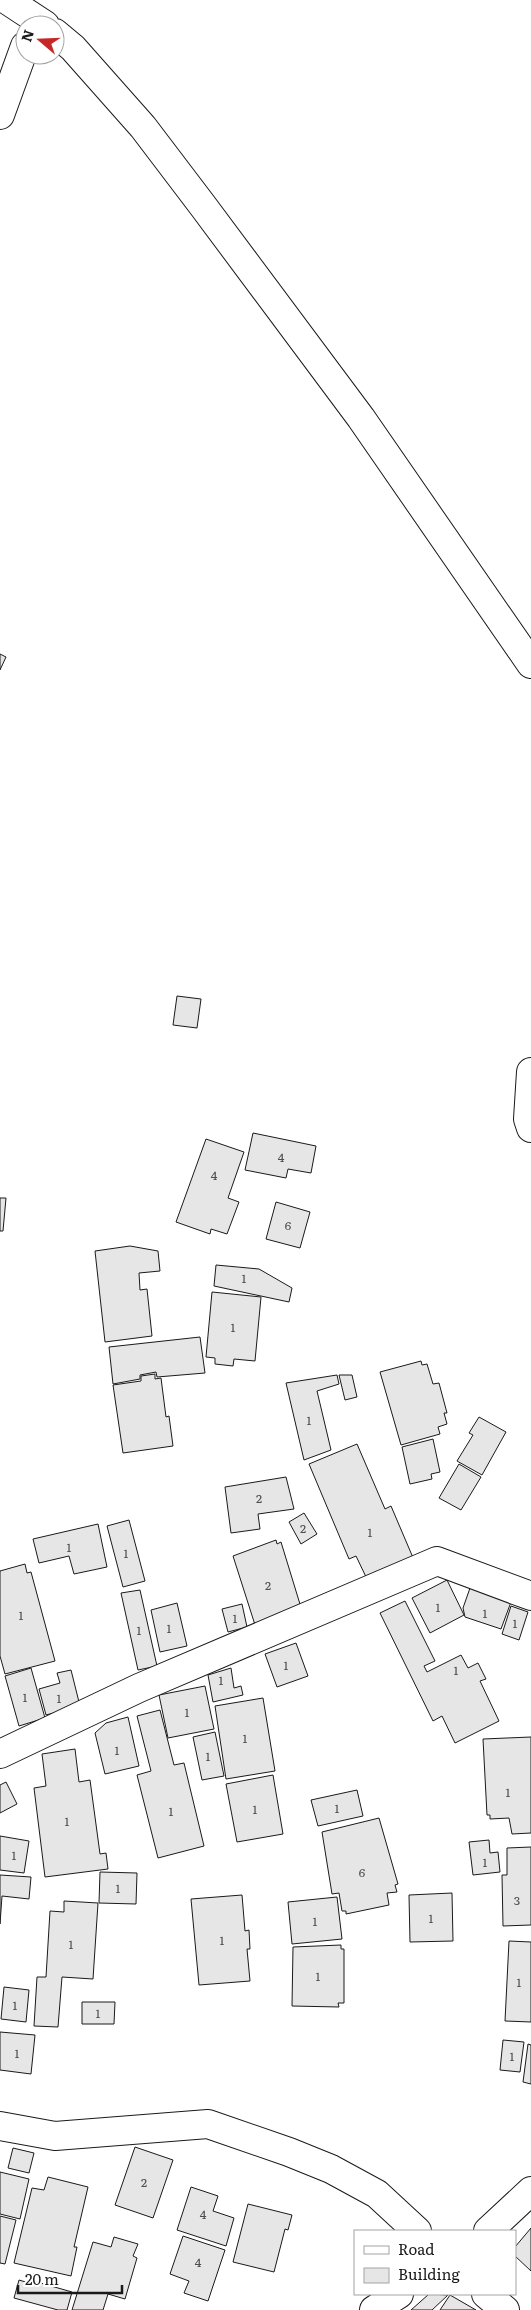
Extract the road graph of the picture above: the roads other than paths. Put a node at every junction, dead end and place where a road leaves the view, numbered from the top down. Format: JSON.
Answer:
{"nodes":[{"id":1,"x":8,"y":0,"type":"edge"},
{"id":2,"x":28,"y":15,"type":"edge"},
{"id":3,"x":65,"y":42,"type":"edge"},
{"id":4,"x":18,"y":65,"type":"edge"},
{"id":5,"x":0,"y":115,"type":"edge"},
{"id":6,"x":531,"y":664,"type":"edge"},
{"id":7,"x":531,"y":1072,"type":"edge"},
{"id":8,"x":531,"y":1128,"type":"edge"},
{"id":9,"x":531,"y":1596,"type":"edge"},
{"id":10,"x":0,"y":1754,"type":"edge"},
{"id":11,"x":0,"y":2126,"type":"edge"},
{"id":12,"x":531,"y":2191,"type":"edge"},
{"id":13,"x":416,"y":2230,"type":"edge"},
{"id":14,"x":489,"y":2230,"type":"edge"},
{"id":15,"x":397,"y":2295,"type":"edge"},
{"id":16,"x":487,"y":2295,"type":"edge"},
{"id":17,"x":374,"y":2310,"type":"edge"},
{"id":18,"x":505,"y":2310,"type":"edge"}],
"edges":[{"from":1,"to":2,"type":"street"},
{"from":3,"to":6,"type":"street"},
{"from":4,"to":5,"type":"street"},
{"from":7,"to":8,"type":"street"},
{"from":9,"to":10,"type":"street"},
{"from":11,"to":13,"type":"street"},
{"from":12,"to":14,"type":"street"},
{"from":15,"to":17,"type":"street"},
{"from":16,"to":18,"type":"street"}]}
